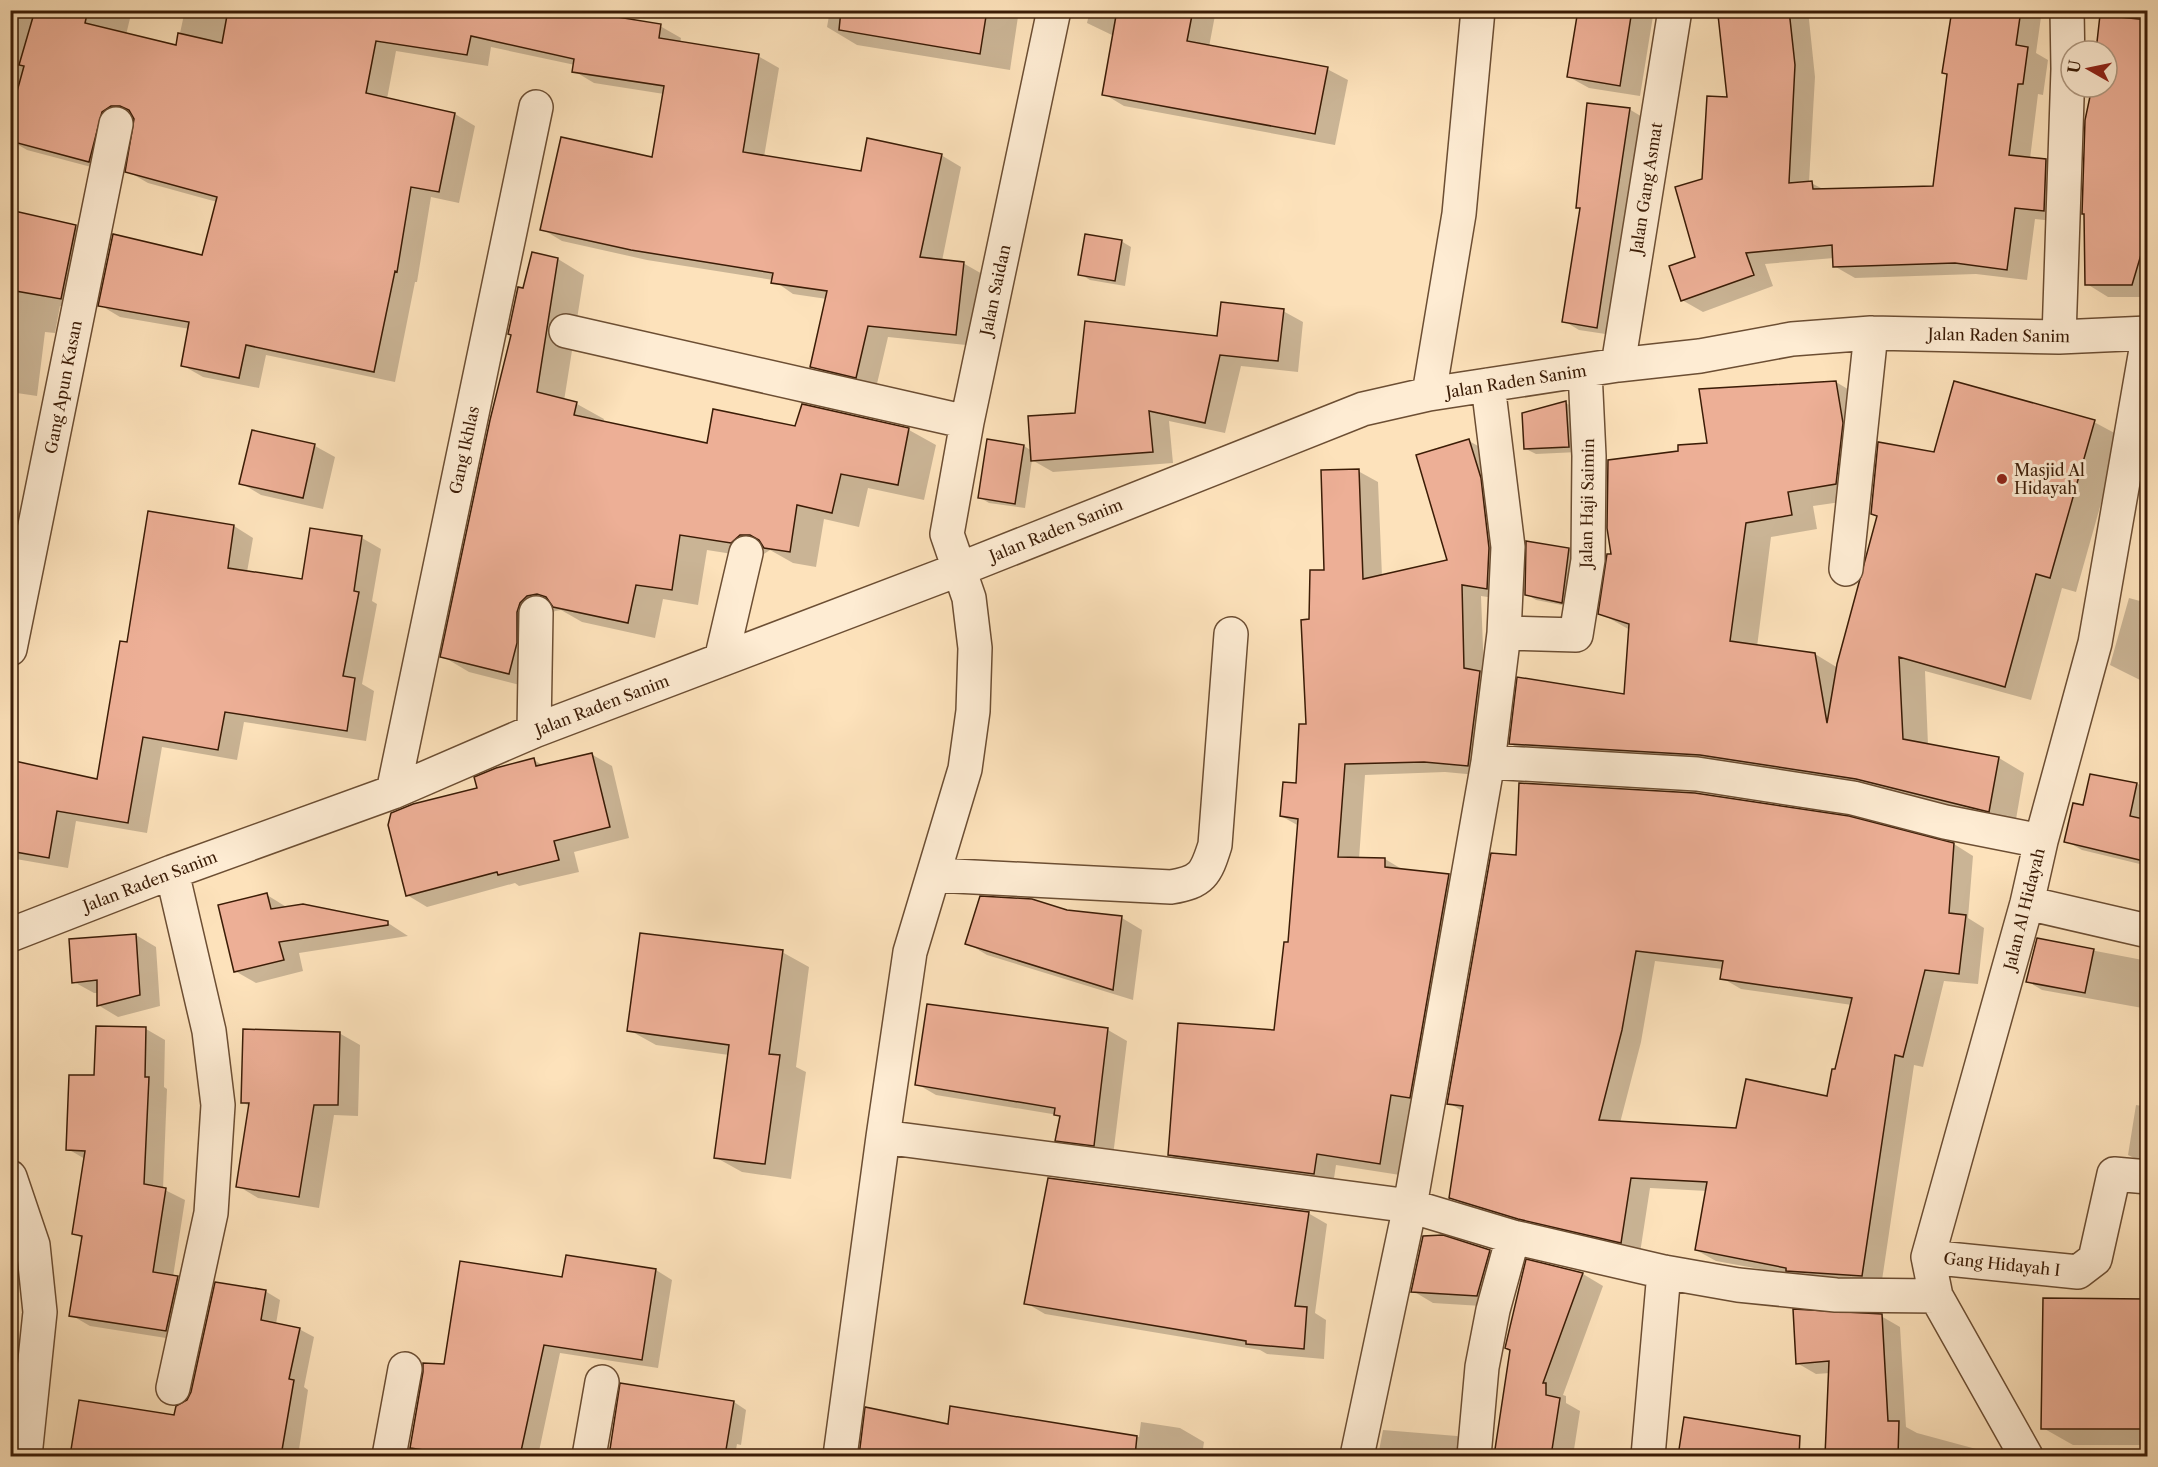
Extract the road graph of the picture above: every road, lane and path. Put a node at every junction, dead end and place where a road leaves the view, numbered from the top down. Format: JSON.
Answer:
{"nodes":[{"id":1,"x":1054,"y":10,"type":"edge"},
{"id":2,"x":1478,"y":10,"type":"edge"},
{"id":3,"x":1675,"y":10,"type":"edge"},
{"id":4,"x":2067,"y":10,"type":"edge"},
{"id":5,"x":536,"y":107,"type":"dead end"},
{"id":6,"x":116,"y":124,"type":"dead end"},
{"id":7,"x":566,"y":332,"type":"dead end"},
{"id":8,"x":1871,"y":333,"type":"junction"},
{"id":9,"x":2148,"y":333,"type":"edge"},
{"id":10,"x":2060,"y":337,"type":"junction"},
{"id":11,"x":2148,"y":338,"type":"edge"},
{"id":12,"x":1618,"y":365,"type":"junction"},
{"id":13,"x":1585,"y":371,"type":"junction"},
{"id":14,"x":1488,"y":385,"type":"junction"},
{"id":15,"x":1429,"y":394,"type":"junction"},
{"id":16,"x":967,"y":422,"type":"junction"},
{"id":17,"x":746,"y":553,"type":"dead end"},
{"id":18,"x":960,"y":569,"type":"junction"},
{"id":19,"x":1846,"y":569,"type":"dead end"},
{"id":20,"x":536,"y":613,"type":"dead end"},
{"id":21,"x":1504,"y":633,"type":"junction"},
{"id":22,"x":1231,"y":634,"type":"dead end"},
{"id":23,"x":10,"y":649,"type":"edge"},
{"id":24,"x":721,"y":660,"type":"junction"},
{"id":25,"x":534,"y":731,"type":"junction"},
{"id":26,"x":1488,"y":762,"type":"junction"},
{"id":27,"x":393,"y":792,"type":"junction"},
{"id":28,"x":2041,"y":841,"type":"junction"},
{"id":29,"x":172,"y":872,"type":"junction"},
{"id":30,"x":935,"y":875,"type":"junction"},
{"id":31,"x":2027,"y":903,"type":"junction"},
{"id":32,"x":2148,"y":931,"type":"edge"},
{"id":33,"x":10,"y":935,"type":"edge"},
{"id":34,"x":883,"y":1137,"type":"junction"},
{"id":35,"x":10,"y":1177,"type":"edge"},
{"id":36,"x":2148,"y":1177,"type":"edge"},
{"id":37,"x":1410,"y":1206,"type":"junction"},
{"id":38,"x":1513,"y":1237,"type":"junction"},
{"id":39,"x":1928,"y":1257,"type":"junction"},
{"id":40,"x":1664,"y":1272,"type":"junction"},
{"id":41,"x":1936,"y":1296,"type":"junction"},
{"id":42,"x":405,"y":1369,"type":"dead end"},
{"id":43,"x":602,"y":1382,"type":"dead end"},
{"id":44,"x":173,"y":1388,"type":"dead end"},
{"id":45,"x":25,"y":1456,"type":"edge"},
{"id":46,"x":389,"y":1456,"type":"edge"},
{"id":47,"x":589,"y":1456,"type":"edge"},
{"id":48,"x":840,"y":1456,"type":"edge"},
{"id":49,"x":1357,"y":1456,"type":"edge"},
{"id":50,"x":1474,"y":1456,"type":"edge"},
{"id":51,"x":1648,"y":1456,"type":"edge"},
{"id":52,"x":2026,"y":1456,"type":"edge"}],
"edges":[{"from":1,"to":16,"type":"street","name":"Jalan Saidan"},
{"from":2,"to":15,"type":"street"},
{"from":3,"to":12,"type":"street","name":"Jalan Gang Asmat"},
{"from":4,"to":10,"type":"street"},
{"from":5,"to":27,"type":"street","name":"Gang Ikhlas"},
{"from":6,"to":23,"type":"street","name":"Gang Apun Kasan"},
{"from":7,"to":16,"type":"street"},
{"from":8,"to":10,"type":"street","name":"Jalan Raden Sanim"},
{"from":8,"to":12,"type":"street","name":"Jalan Raden Sanim"},
{"from":8,"to":19,"type":"street"},
{"from":9,"to":10,"type":"street","name":"Jalan Raden Sanim"},
{"from":11,"to":28,"type":"street","name":"Jalan Al Hidayah"},
{"from":12,"to":13,"type":"street","name":"Jalan Raden Sanim"},
{"from":13,"to":14,"type":"street","name":"Jalan Raden Sanim"},
{"from":13,"to":21,"type":"street","name":"Jalan Haji Saimin"},
{"from":14,"to":15,"type":"street","name":"Jalan Raden Sanim"},
{"from":14,"to":21,"type":"street"},
{"from":15,"to":18,"type":"street","name":"Jalan Raden Sanim"},
{"from":16,"to":18,"type":"street","name":"Jalan Saidan"},
{"from":17,"to":24,"type":"street"},
{"from":18,"to":24,"type":"street","name":"Jalan Raden Sanim"},
{"from":18,"to":30,"type":"street","name":"Jalan Saidan"},
{"from":20,"to":25,"type":"street"},
{"from":21,"to":26,"type":"street"},
{"from":22,"to":30,"type":"street"},
{"from":24,"to":25,"type":"street","name":"Jalan Raden Sanim"},
{"from":25,"to":27,"type":"street","name":"Jalan Raden Sanim"},
{"from":26,"to":28,"type":"street"},
{"from":26,"to":37,"type":"street"},
{"from":27,"to":29,"type":"street","name":"Jalan Raden Sanim"},
{"from":28,"to":31,"type":"street","name":"Jalan Al Hidayah"},
{"from":29,"to":33,"type":"street","name":"Jalan Raden Sanim"},
{"from":29,"to":44,"type":"street"},
{"from":30,"to":34,"type":"street","name":"Jalan Saidan"},
{"from":31,"to":32,"type":"street"},
{"from":31,"to":39,"type":"street","name":"Jalan Al Hidayah"},
{"from":34,"to":37,"type":"street"},
{"from":34,"to":48,"type":"street","name":"Jalan Saidan"},
{"from":35,"to":45,"type":"street"},
{"from":36,"to":39,"type":"street","name":"Gang Hidayah I"},
{"from":37,"to":38,"type":"street"},
{"from":37,"to":49,"type":"street"},
{"from":38,"to":40,"type":"street"},
{"from":38,"to":50,"type":"street"},
{"from":39,"to":41,"type":"street","name":"Jalan Al Hidayah"},
{"from":40,"to":41,"type":"street"},
{"from":40,"to":51,"type":"street"},
{"from":41,"to":52,"type":"street","name":"Jalan Al Hidayah"},
{"from":42,"to":46,"type":"street"},
{"from":43,"to":47,"type":"street"}]}
